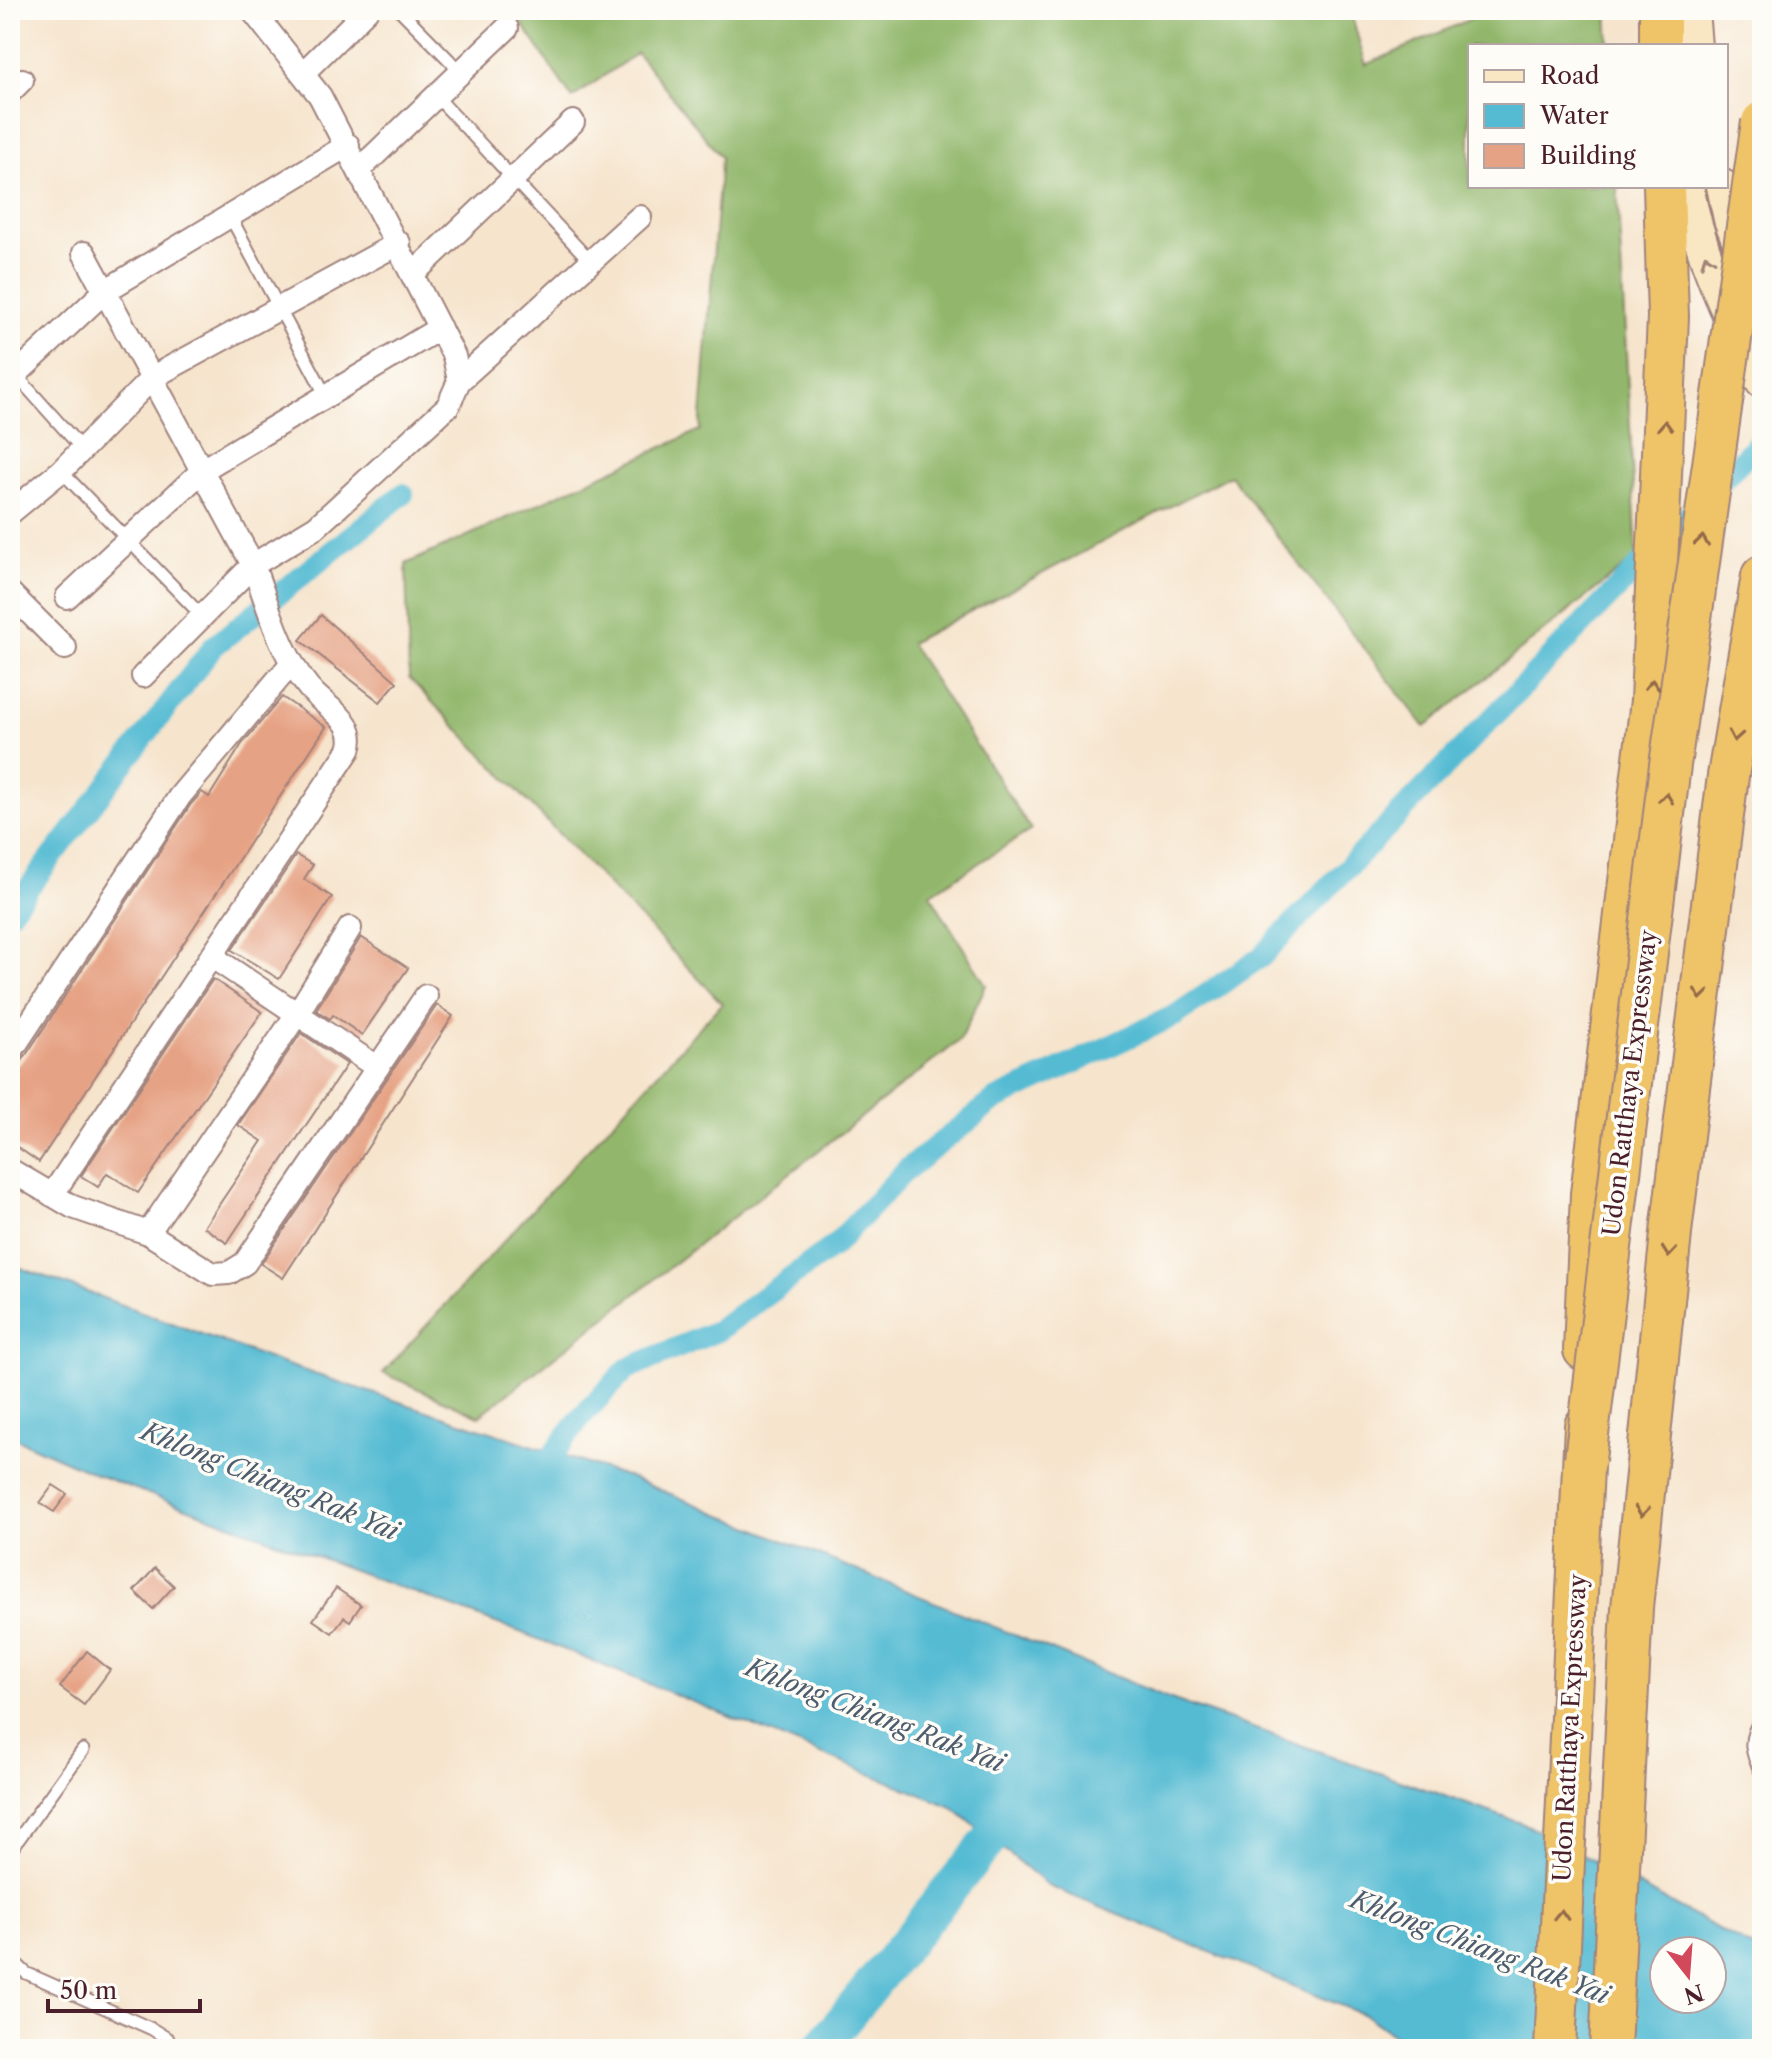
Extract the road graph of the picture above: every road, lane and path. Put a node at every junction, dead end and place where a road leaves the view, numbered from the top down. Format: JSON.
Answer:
{"nodes":[{"id":1,"x":252,"y":10,"type":"edge"},
{"id":2,"x":367,"y":10,"type":"edge"},
{"id":3,"x":400,"y":10,"type":"edge"},
{"id":4,"x":1660,"y":10,"type":"edge"},
{"id":5,"x":1692,"y":10,"type":"edge"},
{"id":6,"x":507,"y":28,"type":"dead end"},
{"id":7,"x":1660,"y":44,"type":"edge"},
{"id":8,"x":1695,"y":44,"type":"edge"},
{"id":9,"x":304,"y":72,"type":"junction"},
{"id":10,"x":461,"y":72,"type":"junction"},
{"id":11,"x":436,"y":96,"type":"junction"},
{"id":12,"x":573,"y":122,"type":"dead end"},
{"id":13,"x":1762,"y":122,"type":"edge"},
{"id":14,"x":348,"y":145,"type":"junction"},
{"id":15,"x":360,"y":169,"type":"junction"},
{"id":16,"x":513,"y":179,"type":"junction"},
{"id":17,"x":1664,"y":188,"type":"edge"},
{"id":18,"x":1687,"y":188,"type":"edge"},
{"id":19,"x":1723,"y":188,"type":"edge"},
{"id":20,"x":230,"y":216,"type":"junction"},
{"id":21,"x":640,"y":217,"type":"dead end"},
{"id":22,"x":399,"y":243,"type":"junction"},
{"id":23,"x":84,"y":253,"type":"dead end"},
{"id":24,"x":591,"y":262,"type":"junction"},
{"id":25,"x":414,"y":273,"type":"junction"},
{"id":26,"x":105,"y":291,"type":"junction"},
{"id":27,"x":1762,"y":302,"type":"edge"},
{"id":28,"x":278,"y":309,"type":"junction"},
{"id":29,"x":440,"y":328,"type":"junction"},
{"id":30,"x":153,"y":377,"type":"junction"},
{"id":31,"x":13,"y":378,"type":"edge"},
{"id":32,"x":459,"y":381,"type":"junction"},
{"id":33,"x":1762,"y":382,"type":"edge"},
{"id":34,"x":326,"y":396,"type":"junction"},
{"id":35,"x":83,"y":450,"type":"junction"},
{"id":36,"x":204,"y":469,"type":"junction"},
{"id":37,"x":61,"y":471,"type":"junction"},
{"id":38,"x":10,"y":513,"type":"edge"},
{"id":39,"x":127,"y":543,"type":"junction"},
{"id":40,"x":253,"y":565,"type":"junction"},
{"id":41,"x":1762,"y":576,"type":"edge"},
{"id":42,"x":10,"y":593,"type":"edge"},
{"id":43,"x":67,"y":597,"type":"dead end"},
{"id":44,"x":202,"y":616,"type":"junction"},
{"id":45,"x":65,"y":648,"type":"dead end"},
{"id":46,"x":290,"y":665,"type":"junction"},
{"id":47,"x":143,"y":676,"type":"dead end"},
{"id":48,"x":350,"y":928,"type":"dead end"},
{"id":49,"x":211,"y":956,"type":"junction"},
{"id":50,"x":426,"y":996,"type":"dead end"},
{"id":51,"x":297,"y":1014,"type":"junction"},
{"id":52,"x":10,"y":1053,"type":"edge"},
{"id":53,"x":375,"y":1066,"type":"junction"},
{"id":54,"x":10,"y":1170,"type":"edge"},
{"id":55,"x":52,"y":1195,"type":"junction"},
{"id":56,"x":148,"y":1233,"type":"junction"},
{"id":57,"x":1585,"y":1459,"type":"junction"},
{"id":58,"x":1762,"y":1717,"type":"edge"},
{"id":59,"x":83,"y":1750,"type":"dead end"},
{"id":60,"x":1762,"y":1774,"type":"edge"},
{"id":61,"x":10,"y":1851,"type":"edge"},
{"id":62,"x":10,"y":1958,"type":"edge"},
{"id":63,"x":171,"y":2049,"type":"edge"},
{"id":64,"x":1555,"y":2049,"type":"edge"},
{"id":65,"x":1610,"y":2049,"type":"edge"}],
"edges":[{"from":1,"to":9,"type":"street"},
{"from":2,"to":9,"type":"street"},
{"from":3,"to":10,"type":"lane"},
{"from":4,"to":7,"type":"highway"},
{"from":5,"to":8,"type":"main road"},
{"from":6,"to":10,"type":"street"},
{"from":9,"to":14,"type":"street"},
{"from":10,"to":11,"type":"street"},
{"from":11,"to":15,"type":"street"},
{"from":11,"to":16,"type":"lane"},
{"from":12,"to":16,"type":"street"},
{"from":57,"to":13,"type":"highway","name":"Udon Ratthaya Expressway","one_way":true,"bridge":true},
{"from":14,"to":15,"type":"street"},
{"from":14,"to":20,"type":"street"},
{"from":15,"to":22,"type":"street"},
{"from":16,"to":24,"type":"lane"},
{"from":16,"to":25,"type":"street"},
{"from":57,"to":17,"type":"highway","one_way":true,"bridge":true},
{"from":33,"to":18,"type":"main road","one_way":true},
{"from":19,"to":27,"type":"main road"},
{"from":20,"to":26,"type":"street"},
{"from":20,"to":28,"type":"lane"},
{"from":21,"to":24,"type":"street"},
{"from":22,"to":25,"type":"street"},
{"from":22,"to":28,"type":"street"},
{"from":23,"to":26,"type":"street"},
{"from":24,"to":32,"type":"street"},
{"from":25,"to":29,"type":"street"},
{"from":26,"to":30,"type":"street"},
{"from":26,"to":31,"type":"street"},
{"from":28,"to":30,"type":"street"},
{"from":28,"to":34,"type":"lane"},
{"from":29,"to":32,"type":"street"},
{"from":29,"to":34,"type":"street"},
{"from":30,"to":35,"type":"street"},
{"from":30,"to":36,"type":"street"},
{"from":31,"to":35,"type":"lane"},
{"from":32,"to":40,"type":"street"},
{"from":34,"to":36,"type":"street"},
{"from":35,"to":37,"type":"street"},
{"from":36,"to":39,"type":"street"},
{"from":36,"to":40,"type":"street"},
{"from":37,"to":38,"type":"street"},
{"from":37,"to":39,"type":"lane"},
{"from":39,"to":43,"type":"street"},
{"from":39,"to":44,"type":"lane"},
{"from":40,"to":44,"type":"street"},
{"from":40,"to":46,"type":"street"},
{"from":41,"to":65,"type":"highway","one_way":true},
{"from":42,"to":45,"type":"street"},
{"from":44,"to":47,"type":"street"},
{"from":46,"to":49,"type":"street"},
{"from":46,"to":52,"type":"street"},
{"from":48,"to":51,"type":"street"},
{"from":49,"to":51,"type":"street"},
{"from":49,"to":55,"type":"street"},
{"from":50,"to":53,"type":"street"},
{"from":51,"to":53,"type":"street"},
{"from":51,"to":56,"type":"street"},
{"from":53,"to":56,"type":"street"},
{"from":54,"to":55,"type":"street"},
{"from":55,"to":56,"type":"street"},
{"from":64,"to":57,"type":"highway","name":"Udon Ratthaya Expressway","one_way":true},
{"from":58,"to":60,"type":"lane"},
{"from":59,"to":61,"type":"lane"},
{"from":62,"to":63,"type":"lane"}]}
